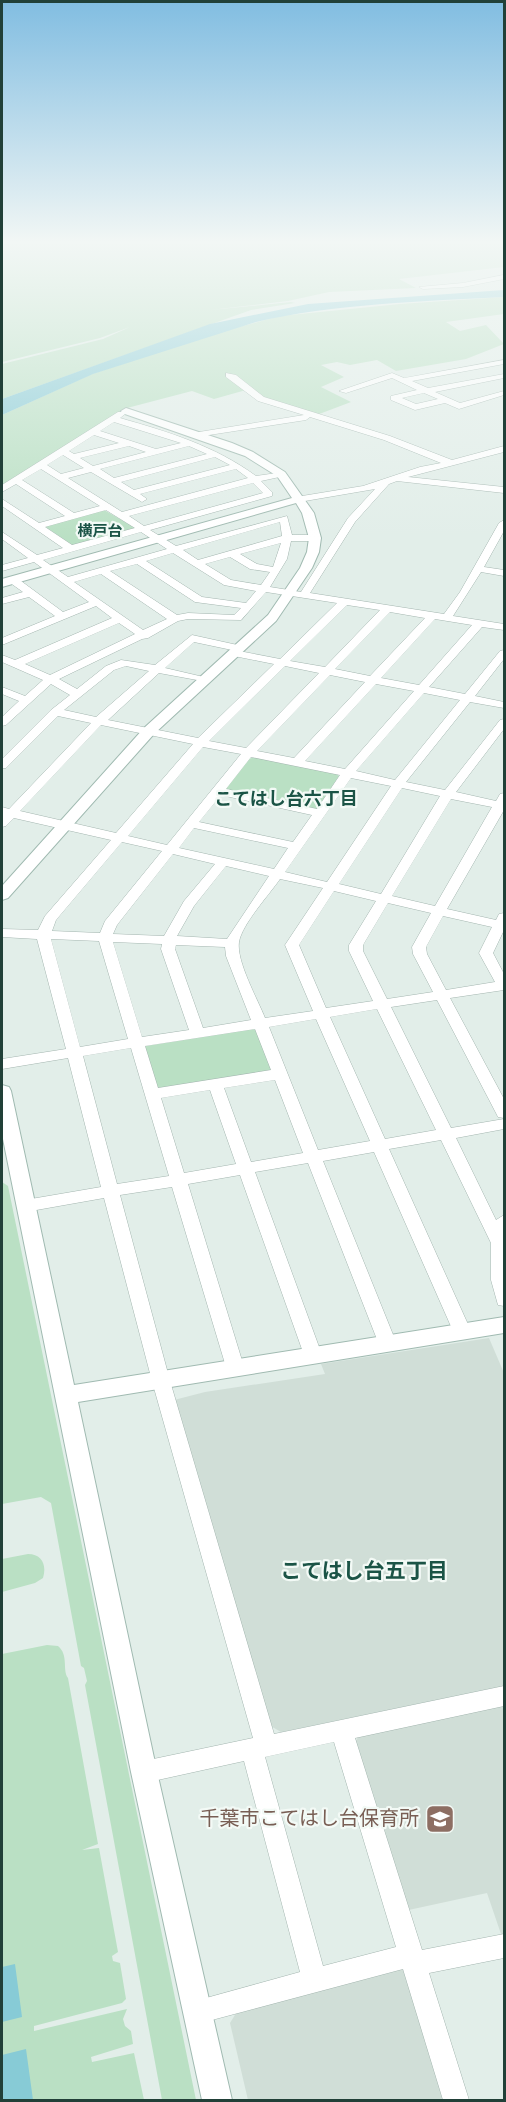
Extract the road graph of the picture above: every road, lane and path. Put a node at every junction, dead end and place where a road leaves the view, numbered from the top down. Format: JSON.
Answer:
{"nodes":[{"id":1,"x":504,"y":362,"type":"edge"},
{"id":2,"x":453,"y":363,"type":"dead end"},
{"id":3,"x":481,"y":366,"type":"junction"},
{"id":4,"x":466,"y":369,"type":"junction"},
{"id":5,"x":229,"y":375,"type":"dead end"},
{"id":6,"x":504,"y":376,"type":"edge"},
{"id":7,"x":405,"y":380,"type":"junction"},
{"id":8,"x":426,"y":390,"type":"junction"},
{"id":9,"x":343,"y":391,"type":"dead end"},
{"id":10,"x":504,"y":393,"type":"edge"},
{"id":11,"x":446,"y":400,"type":"junction"},
{"id":12,"x":126,"y":411,"type":"joint"},
{"id":13,"x":312,"y":417,"type":"junction"},
{"id":14,"x":113,"y":419,"type":"junction"},
{"id":15,"x":94,"y":432,"type":"junction"},
{"id":16,"x":204,"y":436,"type":"junction"},
{"id":17,"x":130,"y":443,"type":"junction"},
{"id":18,"x":188,"y":444,"type":"junction"},
{"id":19,"x":504,"y":449,"type":"edge"},
{"id":20,"x":63,"y":451,"type":"junction"},
{"id":21,"x":156,"y":452,"type":"junction"},
{"id":22,"x":216,"y":454,"type":"junction"},
{"id":23,"x":73,"y":457,"type":"junction"},
{"id":24,"x":450,"y":463,"type":"junction"},
{"id":25,"x":41,"y":465,"type":"junction"},
{"id":26,"x":238,"y":465,"type":"junction"},
{"id":27,"x":93,"y":469,"type":"junction"},
{"id":28,"x":281,"y":474,"type":"junction"},
{"id":29,"x":60,"y":477,"type":"junction"},
{"id":30,"x":256,"y":478,"type":"junction"},
{"id":31,"x":390,"y":479,"type":"junction"},
{"id":32,"x":16,"y":480,"type":"junction"},
{"id":33,"x":114,"y":481,"type":"junction"},
{"id":34,"x":2,"y":489,"type":"edge"},
{"id":35,"x":504,"y":490,"type":"edge"},
{"id":36,"x":134,"y":493,"type":"junction"},
{"id":37,"x":299,"y":499,"type":"junction"},
{"id":38,"x":2,"y":502,"type":"edge"},
{"id":39,"x":155,"y":506,"type":"junction"},
{"id":40,"x":108,"y":507,"type":"junction"},
{"id":41,"x":122,"y":515,"type":"junction"},
{"id":42,"x":72,"y":516,"type":"junction"},
{"id":43,"x":504,"y":523,"type":"edge"},
{"id":44,"x":37,"y":526,"type":"junction"},
{"id":45,"x":143,"y":529,"type":"junction"},
{"id":46,"x":2,"y":535,"type":"edge"},
{"id":47,"x":287,"y":538,"type":"junction"},
{"id":48,"x":315,"y":538,"type":"junction"},
{"id":49,"x":158,"y":539,"type":"junction"},
{"id":50,"x":71,"y":549,"type":"junction"},
{"id":51,"x":175,"y":549,"type":"junction"},
{"id":52,"x":231,"y":553,"type":"junction"},
{"id":53,"x":35,"y":559,"type":"junction"},
{"id":54,"x":138,"y":560,"type":"junction"},
{"id":55,"x":197,"y":563,"type":"junction"},
{"id":56,"x":2,"y":568,"type":"edge"},
{"id":57,"x":479,"y":569,"type":"junction"},
{"id":58,"x":50,"y":570,"type":"junction"},
{"id":59,"x":102,"y":570,"type":"junction"},
{"id":60,"x":275,"y":570,"type":"junction"},
{"id":61,"x":504,"y":573,"type":"edge"},
{"id":62,"x":65,"y":581,"type":"junction"},
{"id":63,"x":7,"y":582,"type":"edge"},
{"id":64,"x":264,"y":587,"type":"junction"},
{"id":65,"x":292,"y":591,"type":"junction"},
{"id":66,"x":30,"y":593,"type":"junction"},
{"id":67,"x":305,"y":593,"type":"junction"},
{"id":68,"x":346,"y":600,"type":"junction"},
{"id":69,"x":2,"y":601,"type":"edge"},
{"id":70,"x":97,"y":602,"type":"junction"},
{"id":71,"x":248,"y":606,"type":"junction"},
{"id":72,"x":389,"y":607,"type":"junction"},
{"id":73,"x":433,"y":615,"type":"junction"},
{"id":74,"x":63,"y":616,"type":"junction"},
{"id":75,"x":447,"y":617,"type":"junction"},
{"id":76,"x":120,"y":619,"type":"junction"},
{"id":77,"x":176,"y":619,"type":"junction"},
{"id":78,"x":479,"y":622,"type":"junction"},
{"id":79,"x":504,"y":627,"type":"edge"},
{"id":80,"x":144,"y":636,"type":"junction"},
{"id":81,"x":2,"y":642,"type":"edge"},
{"id":82,"x":235,"y":651,"type":"junction"},
{"id":83,"x":504,"y":653,"type":"edge"},
{"id":84,"x":2,"y":658,"type":"edge"},
{"id":85,"x":282,"y":662,"type":"junction"},
{"id":86,"x":15,"y":664,"type":"junction"},
{"id":87,"x":157,"y":670,"type":"junction"},
{"id":88,"x":328,"y":671,"type":"junction"},
{"id":89,"x":50,"y":679,"type":"junction"},
{"id":90,"x":204,"y":680,"type":"junction"},
{"id":91,"x":373,"y":680,"type":"junction"},
{"id":92,"x":421,"y":689,"type":"junction"},
{"id":93,"x":2,"y":690,"type":"edge"},
{"id":94,"x":77,"y":694,"type":"junction"},
{"id":95,"x":468,"y":698,"type":"junction"},
{"id":96,"x":25,"y":700,"type":"junction"},
{"id":97,"x":504,"y":705,"type":"edge"},
{"id":98,"x":56,"y":712,"type":"junction"},
{"id":99,"x":99,"y":721,"type":"junction"},
{"id":100,"x":504,"y":722,"type":"edge"},
{"id":101,"x":2,"y":723,"type":"edge"},
{"id":102,"x":149,"y":731,"type":"junction"},
{"id":103,"x":201,"y":742,"type":"junction"},
{"id":104,"x":249,"y":752,"type":"junction"},
{"id":105,"x":297,"y":762,"type":"junction"},
{"id":106,"x":2,"y":765,"type":"edge"},
{"id":107,"x":348,"y":773,"type":"junction"},
{"id":108,"x":399,"y":783,"type":"junction"},
{"id":109,"x":218,"y":791,"type":"junction"},
{"id":110,"x":448,"y":794,"type":"junction"},
{"id":111,"x":503,"y":802,"type":"edge"},
{"id":112,"x":320,"y":813,"type":"junction"},
{"id":113,"x":5,"y":816,"type":"edge"},
{"id":114,"x":192,"y":824,"type":"junction"},
{"id":115,"x":64,"y":826,"type":"junction"},
{"id":116,"x":119,"y":838,"type":"junction"},
{"id":117,"x":296,"y":846,"type":"junction"},
{"id":118,"x":171,"y":850,"type":"junction"},
{"id":119,"x":223,"y":862,"type":"junction"},
{"id":120,"x":276,"y":874,"type":"junction"},
{"id":121,"x":330,"y":886,"type":"junction"},
{"id":122,"x":2,"y":895,"type":"edge"},
{"id":123,"x":384,"y":899,"type":"junction"},
{"id":124,"x":439,"y":912,"type":"junction"},
{"id":125,"x":503,"y":923,"type":"edge"},
{"id":126,"x":2,"y":933,"type":"edge"},
{"id":127,"x":43,"y":935,"type":"junction"},
{"id":128,"x":105,"y":938,"type":"junction"},
{"id":129,"x":167,"y":940,"type":"junction"},
{"id":130,"x":232,"y":943,"type":"junction"},
{"id":131,"x":504,"y":985,"type":"edge"},
{"id":132,"x":441,"y":995,"type":"junction"},
{"id":133,"x":381,"y":1005,"type":"junction"},
{"id":134,"x":321,"y":1014,"type":"junction"},
{"id":135,"x":260,"y":1023,"type":"junction"},
{"id":136,"x":198,"y":1034,"type":"junction"},
{"id":137,"x":136,"y":1043,"type":"junction"},
{"id":138,"x":72,"y":1053,"type":"junction"},
{"id":139,"x":2,"y":1064,"type":"edge"},
{"id":140,"x":280,"y":1074,"type":"junction"},
{"id":141,"x":215,"y":1083,"type":"junction"},
{"id":142,"x":2,"y":1091,"type":"edge"},
{"id":143,"x":151,"y":1094,"type":"junction"},
{"id":144,"x":504,"y":1113,"type":"edge"},
{"id":145,"x":504,"y":1124,"type":"edge"},
{"id":146,"x":446,"y":1135,"type":"junction"},
{"id":147,"x":380,"y":1146,"type":"junction"},
{"id":148,"x":314,"y":1158,"type":"junction"},
{"id":149,"x":246,"y":1169,"type":"junction"},
{"id":150,"x":177,"y":1181,"type":"junction"},
{"id":151,"x":110,"y":1193,"type":"junction"},
{"id":152,"x":25,"y":1206,"type":"junction"},
{"id":153,"x":504,"y":1221,"type":"edge"},
{"id":154,"x":499,"y":1242,"type":"junction"},
{"id":155,"x":504,"y":1300,"type":"edge"},
{"id":156,"x":504,"y":1324,"type":"edge"},
{"id":157,"x":462,"y":1331,"type":"junction"},
{"id":158,"x":387,"y":1342,"type":"junction"},
{"id":159,"x":313,"y":1355,"type":"junction"},
{"id":160,"x":236,"y":1367,"type":"junction"},
{"id":161,"x":161,"y":1381,"type":"junction"},
{"id":162,"x":64,"y":1395,"type":"junction"},
{"id":163,"x":504,"y":1696,"type":"edge"},
{"id":164,"x":341,"y":1730,"type":"junction"},
{"id":165,"x":259,"y":1747,"type":"junction"},
{"id":166,"x":144,"y":1772,"type":"junction"},
{"id":167,"x":504,"y":1946,"type":"edge"},
{"id":168,"x":412,"y":1959,"type":"junction"},
{"id":169,"x":315,"y":1982,"type":"junction"},
{"id":170,"x":197,"y":2012,"type":"junction"},
{"id":171,"x":217,"y":2100,"type":"edge"},
{"id":172,"x":456,"y":2100,"type":"edge"}],
"edges":[{"from":1,"to":3,"type":"street"},
{"from":2,"to":4,"type":"street"},
{"from":3,"to":4,"type":"street"},
{"from":3,"to":6,"type":"street"},
{"from":4,"to":7,"type":"street"},
{"from":5,"to":13,"type":"street"},
{"from":6,"to":8,"type":"street"},
{"from":7,"to":8,"type":"street"},
{"from":7,"to":9,"type":"street"},
{"from":8,"to":11,"type":"street"},
{"from":8,"to":11,"type":"street"},
{"from":10,"to":11,"type":"street"},
{"from":12,"to":14,"type":"street"},
{"from":12,"to":16,"type":"street"},
{"from":13,"to":16,"type":"street"},
{"from":13,"to":24,"type":"street"},
{"from":14,"to":15,"type":"street"},
{"from":14,"to":18,"type":"street"},
{"from":15,"to":17,"type":"street"},
{"from":15,"to":20,"type":"street"},
{"from":16,"to":18,"type":"street"},
{"from":16,"to":28,"type":"street"},
{"from":17,"to":21,"type":"street"},
{"from":17,"to":23,"type":"street"},
{"from":18,"to":21,"type":"street"},
{"from":18,"to":22,"type":"street"},
{"from":19,"to":24,"type":"street"},
{"from":20,"to":23,"type":"street"},
{"from":20,"to":25,"type":"street"},
{"from":21,"to":27,"type":"street"},
{"from":22,"to":26,"type":"street"},
{"from":22,"to":33,"type":"street"},
{"from":23,"to":27,"type":"street"},
{"from":24,"to":31,"type":"street"},
{"from":25,"to":29,"type":"street"},
{"from":25,"to":32,"type":"street"},
{"from":26,"to":30,"type":"street"},
{"from":26,"to":36,"type":"street"},
{"from":27,"to":29,"type":"street"},
{"from":27,"to":33,"type":"street"},
{"from":28,"to":30,"type":"street"},
{"from":28,"to":37,"type":"street"},
{"from":29,"to":40,"type":"street"},
{"from":30,"to":39,"type":"street"},
{"from":30,"to":45,"type":"street"},
{"from":31,"to":35,"type":"street"},
{"from":31,"to":37,"type":"street"},
{"from":31,"to":67,"type":"street"},
{"from":32,"to":34,"type":"street"},
{"from":32,"to":42,"type":"street"},
{"from":33,"to":36,"type":"street"},
{"from":36,"to":39,"type":"street"},
{"from":37,"to":48,"type":"street"},
{"from":37,"to":49,"type":"street"},
{"from":38,"to":44,"type":"street"},
{"from":39,"to":41,"type":"street"},
{"from":40,"to":41,"type":"street"},
{"from":40,"to":42,"type":"street"},
{"from":41,"to":45,"type":"street"},
{"from":42,"to":44,"type":"street"},
{"from":43,"to":57,"type":"street"},
{"from":44,"to":50,"type":"street"},
{"from":45,"to":49,"type":"street"},
{"from":45,"to":50,"type":"street"},
{"from":46,"to":53,"type":"street"},
{"from":47,"to":48,"type":"street"},
{"from":47,"to":51,"type":"street"},
{"from":47,"to":52,"type":"street"},
{"from":47,"to":60,"type":"street"},
{"from":48,"to":65,"type":"street"},
{"from":49,"to":51,"type":"street"},
{"from":49,"to":58,"type":"street"},
{"from":50,"to":53,"type":"street"},
{"from":51,"to":54,"type":"street"},
{"from":51,"to":55,"type":"street"},
{"from":52,"to":55,"type":"street"},
{"from":52,"to":60,"type":"street"},
{"from":53,"to":56,"type":"street"},
{"from":53,"to":58,"type":"street"},
{"from":54,"to":59,"type":"street"},
{"from":54,"to":71,"type":"street"},
{"from":55,"to":64,"type":"street"},
{"from":57,"to":61,"type":"street"},
{"from":57,"to":75,"type":"street"},
{"from":58,"to":62,"type":"street"},
{"from":58,"to":63,"type":"street"},
{"from":59,"to":62,"type":"street"},
{"from":59,"to":77,"type":"street"},
{"from":60,"to":64,"type":"street"},
{"from":62,"to":70,"type":"street"},
{"from":63,"to":66,"type":"street"},
{"from":64,"to":65,"type":"street"},
{"from":64,"to":71,"type":"street"},
{"from":65,"to":67,"type":"street"},
{"from":65,"to":82,"type":"street"},
{"from":66,"to":69,"type":"street"},
{"from":66,"to":74,"type":"street"},
{"from":67,"to":68,"type":"street"},
{"from":68,"to":72,"type":"street"},
{"from":68,"to":85,"type":"street"},
{"from":70,"to":74,"type":"street"},
{"from":70,"to":76,"type":"street"},
{"from":71,"to":77,"type":"street"},
{"from":72,"to":73,"type":"street"},
{"from":72,"to":88,"type":"street"},
{"from":73,"to":75,"type":"street"},
{"from":73,"to":91,"type":"street"},
{"from":74,"to":81,"type":"street"},
{"from":75,"to":78,"type":"street"},
{"from":76,"to":80,"type":"street"},
{"from":76,"to":86,"type":"street"},
{"from":77,"to":80,"type":"street"},
{"from":78,"to":79,"type":"street"},
{"from":78,"to":92,"type":"street"},
{"from":80,"to":89,"type":"street"},
{"from":82,"to":85,"type":"street"},
{"from":82,"to":87,"type":"street"},
{"from":82,"to":90,"type":"street"},
{"from":83,"to":95,"type":"street"},
{"from":84,"to":86,"type":"street"},
{"from":85,"to":88,"type":"street"},
{"from":85,"to":103,"type":"street"},
{"from":86,"to":89,"type":"street"},
{"from":87,"to":90,"type":"street"},
{"from":87,"to":94,"type":"street"},
{"from":87,"to":99,"type":"street"},
{"from":88,"to":91,"type":"street"},
{"from":88,"to":104,"type":"street"},
{"from":89,"to":94,"type":"street"},
{"from":89,"to":96,"type":"street"},
{"from":90,"to":102,"type":"street"},
{"from":91,"to":92,"type":"street"},
{"from":91,"to":105,"type":"street"},
{"from":92,"to":95,"type":"street"},
{"from":92,"to":107,"type":"street"},
{"from":93,"to":96,"type":"street"},
{"from":94,"to":98,"type":"street"},
{"from":95,"to":97,"type":"street"},
{"from":95,"to":108,"type":"street"},
{"from":96,"to":101,"type":"street"},
{"from":98,"to":99,"type":"street"},
{"from":98,"to":106,"type":"street"},
{"from":99,"to":102,"type":"street"},
{"from":99,"to":113,"type":"street"},
{"from":100,"to":110,"type":"street"},
{"from":102,"to":103,"type":"street"},
{"from":102,"to":115,"type":"street"},
{"from":103,"to":104,"type":"street"},
{"from":103,"to":116,"type":"street"},
{"from":104,"to":105,"type":"street"},
{"from":104,"to":109,"type":"street"},
{"from":105,"to":107,"type":"street"},
{"from":107,"to":108,"type":"street"},
{"from":107,"to":112,"type":"street"},
{"from":108,"to":110,"type":"street"},
{"from":108,"to":121,"type":"street"},
{"from":109,"to":112,"type":"street"},
{"from":109,"to":114,"type":"street"},
{"from":110,"to":111,"type":"street"},
{"from":110,"to":123,"type":"street"},
{"from":111,"to":124,"type":"street"},
{"from":112,"to":117,"type":"street"},
{"from":113,"to":115,"type":"street"},
{"from":114,"to":117,"type":"street"},
{"from":114,"to":118,"type":"street"},
{"from":115,"to":116,"type":"street"},
{"from":115,"to":122,"type":"street"},
{"from":116,"to":118,"type":"street"},
{"from":116,"to":127,"type":"street"},
{"from":117,"to":120,"type":"street"},
{"from":118,"to":119,"type":"street"},
{"from":118,"to":128,"type":"street"},
{"from":119,"to":120,"type":"street"},
{"from":119,"to":129,"type":"street"},
{"from":120,"to":121,"type":"street"},
{"from":120,"to":130,"type":"street"},
{"from":121,"to":123,"type":"street"},
{"from":121,"to":134,"type":"street"},
{"from":123,"to":124,"type":"street"},
{"from":123,"to":133,"type":"street"},
{"from":124,"to":125,"type":"street"},
{"from":124,"to":132,"type":"street"},
{"from":125,"to":131,"type":"street"},
{"from":126,"to":127,"type":"street"},
{"from":127,"to":128,"type":"street"},
{"from":127,"to":138,"type":"street"},
{"from":128,"to":129,"type":"street"},
{"from":128,"to":137,"type":"street"},
{"from":129,"to":130,"type":"street"},
{"from":129,"to":136,"type":"street"},
{"from":130,"to":135,"type":"street"},
{"from":131,"to":132,"type":"street"},
{"from":132,"to":133,"type":"street"},
{"from":132,"to":144,"type":"street"},
{"from":133,"to":134,"type":"street"},
{"from":133,"to":146,"type":"street"},
{"from":134,"to":135,"type":"street"},
{"from":134,"to":147,"type":"street"},
{"from":135,"to":136,"type":"street"},
{"from":135,"to":140,"type":"street"},
{"from":136,"to":137,"type":"street"},
{"from":137,"to":138,"type":"street"},
{"from":137,"to":143,"type":"street"},
{"from":138,"to":139,"type":"street"},
{"from":138,"to":151,"type":"street"},
{"from":140,"to":141,"type":"street"},
{"from":140,"to":148,"type":"street"},
{"from":141,"to":143,"type":"street"},
{"from":141,"to":149,"type":"street"},
{"from":142,"to":152,"type":"street"},
{"from":143,"to":150,"type":"street"},
{"from":145,"to":146,"type":"street"},
{"from":146,"to":147,"type":"street"},
{"from":146,"to":154,"type":"street"},
{"from":147,"to":148,"type":"street"},
{"from":147,"to":157,"type":"street"},
{"from":148,"to":149,"type":"street"},
{"from":148,"to":158,"type":"street"},
{"from":149,"to":150,"type":"street"},
{"from":149,"to":159,"type":"street"},
{"from":150,"to":151,"type":"street"},
{"from":150,"to":160,"type":"street"},
{"from":151,"to":152,"type":"street"},
{"from":151,"to":161,"type":"street"},
{"from":152,"to":162,"type":"street"},
{"from":153,"to":154,"type":"street"},
{"from":154,"to":155,"type":"street"},
{"from":156,"to":157,"type":"street"},
{"from":157,"to":158,"type":"street"},
{"from":158,"to":159,"type":"street"},
{"from":159,"to":160,"type":"street"},
{"from":160,"to":161,"type":"street"},
{"from":161,"to":162,"type":"street"},
{"from":161,"to":165,"type":"street"},
{"from":162,"to":166,"type":"street"},
{"from":163,"to":164,"type":"street"},
{"from":164,"to":165,"type":"street"},
{"from":164,"to":168,"type":"street"},
{"from":165,"to":166,"type":"street"},
{"from":165,"to":169,"type":"street"},
{"from":166,"to":170,"type":"street"},
{"from":167,"to":168,"type":"street"},
{"from":168,"to":169,"type":"street"},
{"from":168,"to":172,"type":"street"},
{"from":169,"to":170,"type":"street"},
{"from":170,"to":171,"type":"street"}]}
